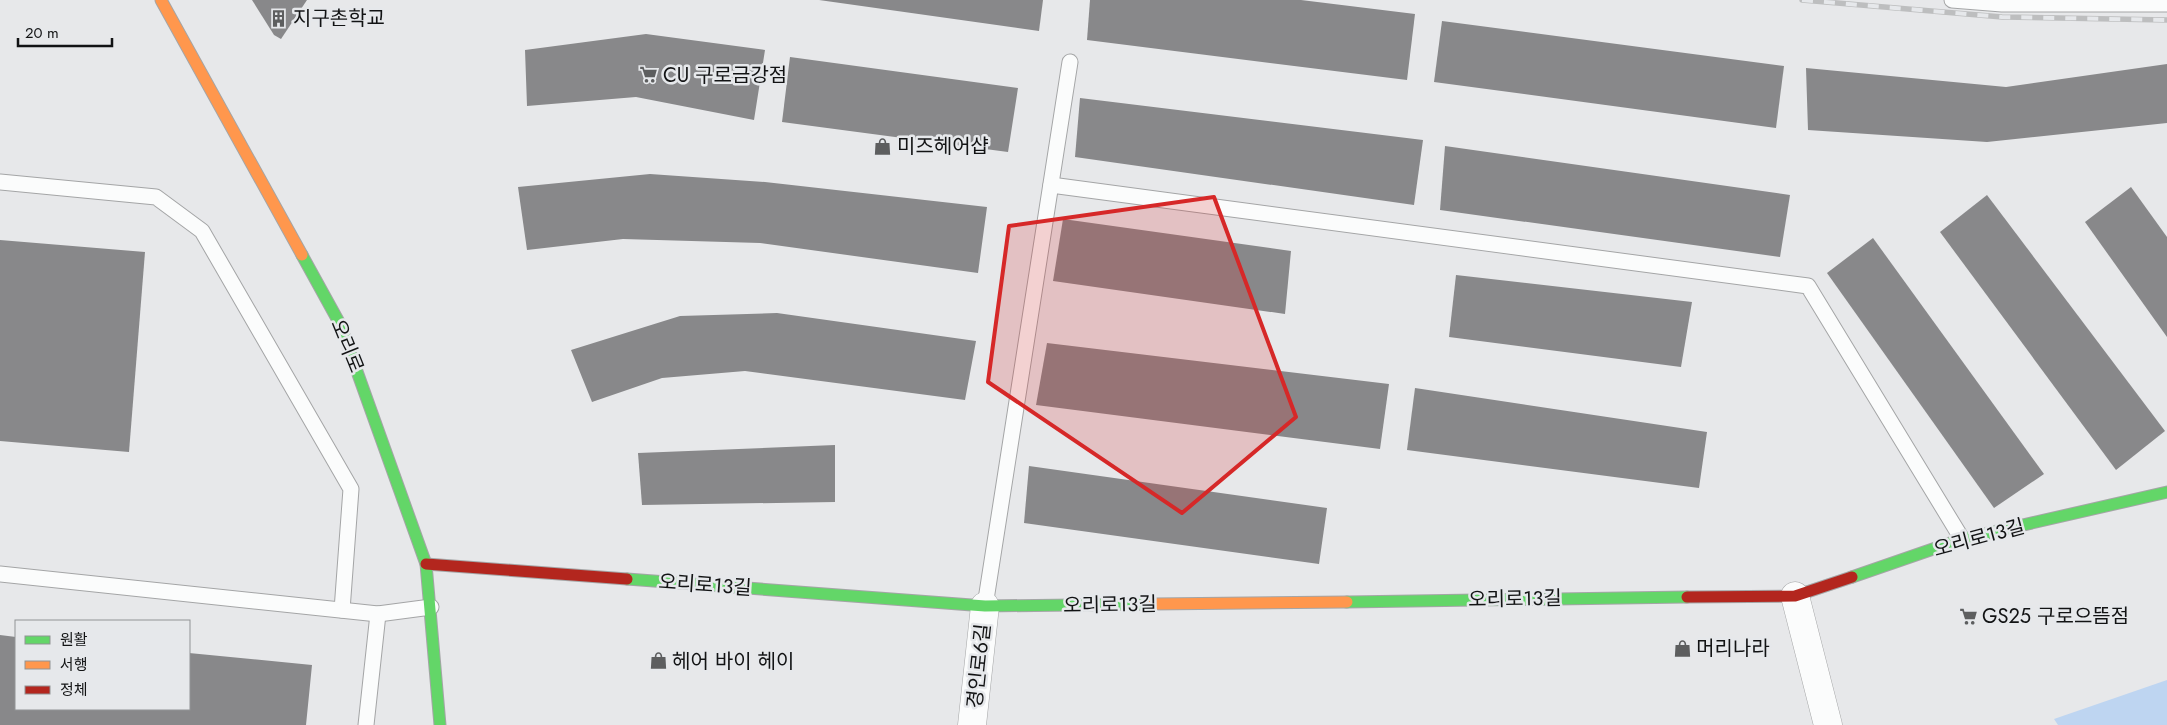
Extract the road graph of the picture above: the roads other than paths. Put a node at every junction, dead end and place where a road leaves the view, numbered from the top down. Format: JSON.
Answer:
{"nodes":[{"id":1,"x":161,"y":0,"type":"edge"},
{"id":2,"x":1952,"y":0,"type":"edge"},
{"id":3,"x":2167,"y":4,"type":"edge"},
{"id":4,"x":1070,"y":62,"type":"dead end"},
{"id":5,"x":0,"y":182,"type":"edge"},
{"id":6,"x":1051,"y":185,"type":"junction"},
{"id":7,"x":2167,"y":492,"type":"edge"},
{"id":8,"x":1962,"y":539,"type":"junction"},
{"id":9,"x":426,"y":564,"type":"junction"},
{"id":10,"x":0,"y":574,"type":"edge"},
{"id":11,"x":1795,"y":596,"type":"junction"},
{"id":12,"x":985,"y":606,"type":"junction"},
{"id":13,"x":431,"y":607,"type":"junction"},
{"id":14,"x":342,"y":610,"type":"junction"},
{"id":15,"x":378,"y":614,"type":"junction"},
{"id":16,"x":366,"y":725,"type":"edge"},
{"id":17,"x":440,"y":725,"type":"edge"},
{"id":18,"x":972,"y":725,"type":"edge"},
{"id":19,"x":1828,"y":725,"type":"edge"}],
"edges":[{"from":1,"to":9,"type":"street","name":"오리로"},
{"from":2,"to":3,"type":"lane"},
{"from":4,"to":6,"type":"lane"},
{"from":5,"to":14,"type":"lane"},
{"from":6,"to":8,"type":"lane"},
{"from":6,"to":12,"type":"lane"},
{"from":7,"to":8,"type":"street","name":"오리로13길"},
{"from":8,"to":11,"type":"street","name":"오리로13길"},
{"from":9,"to":12,"type":"street","name":"오리로13길"},
{"from":9,"to":13,"type":"street","name":"오리로"},
{"from":10,"to":14,"type":"lane"},
{"from":11,"to":12,"type":"street","name":"오리로13길"},
{"from":11,"to":19,"type":"street"},
{"from":12,"to":18,"type":"street","name":"경인로6길"},
{"from":13,"to":15,"type":"lane"},
{"from":13,"to":17,"type":"street","name":"오리로"},
{"from":14,"to":15,"type":"lane"},
{"from":15,"to":16,"type":"lane"}]}
